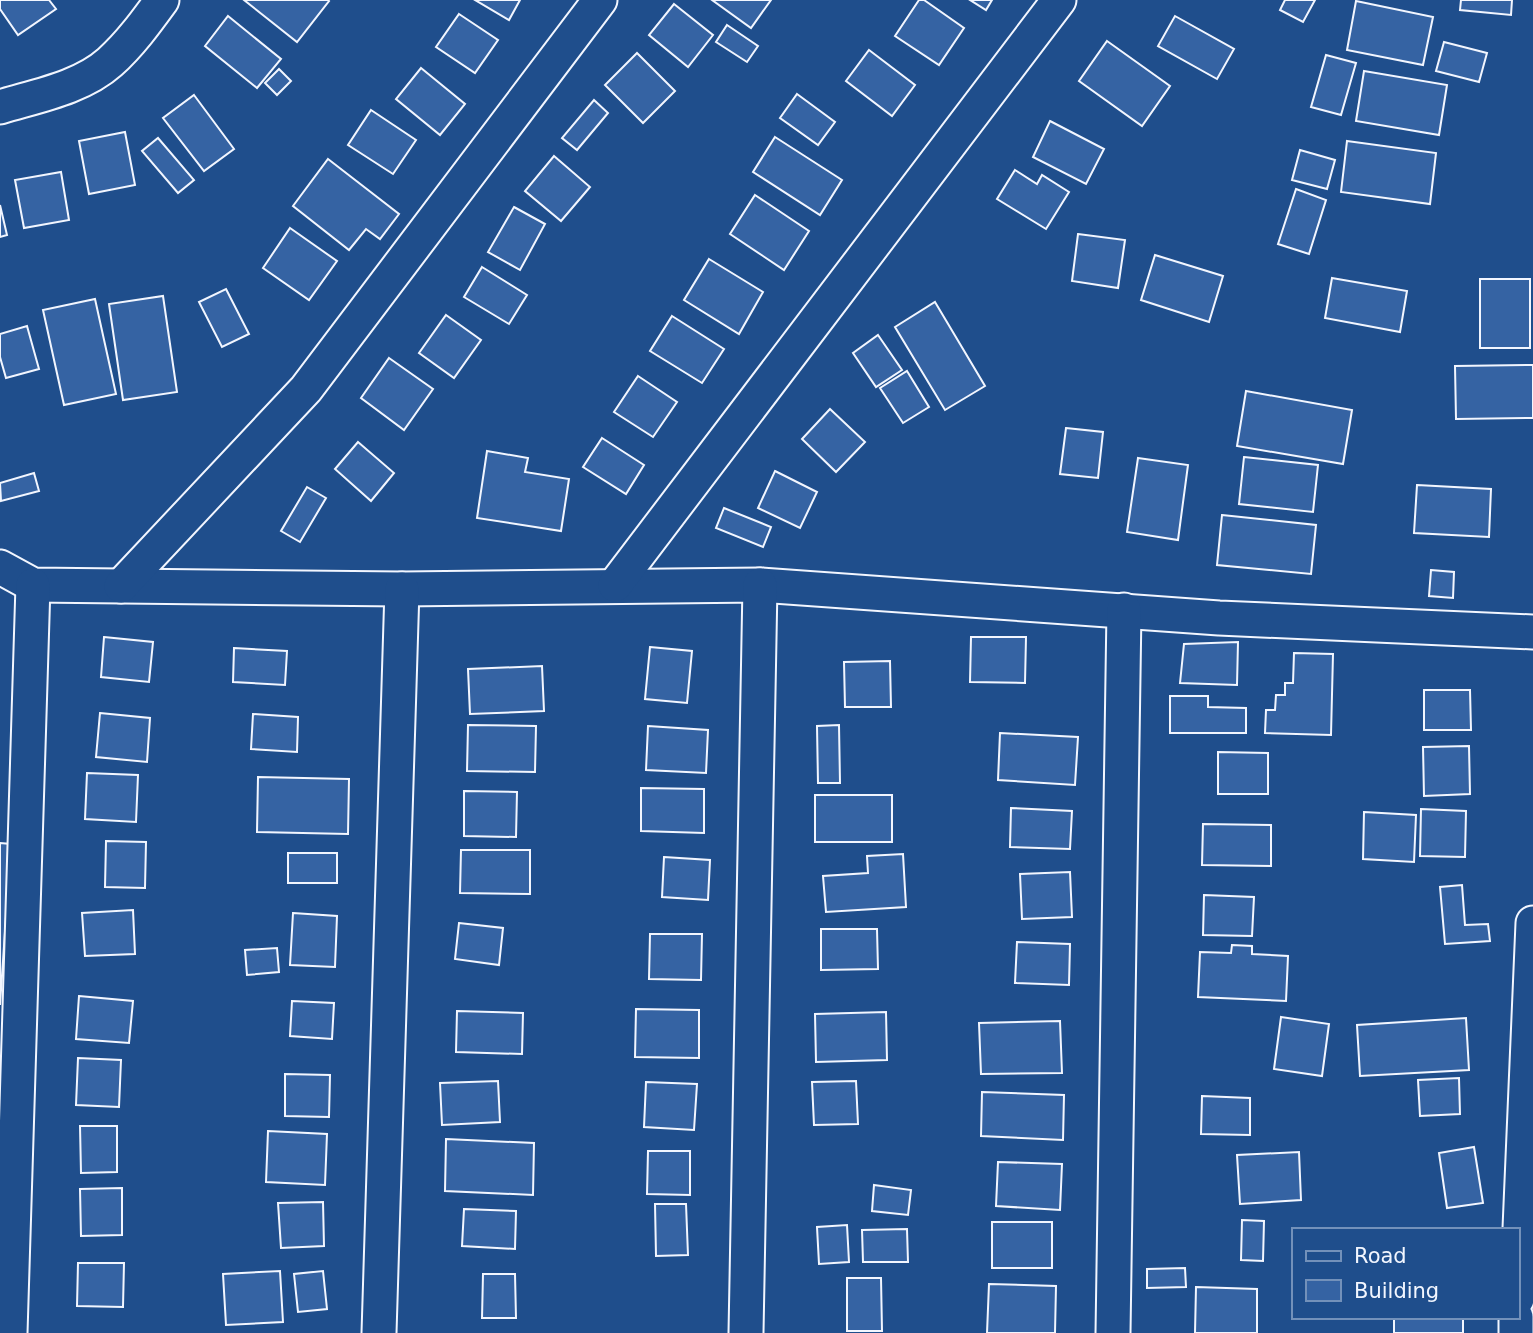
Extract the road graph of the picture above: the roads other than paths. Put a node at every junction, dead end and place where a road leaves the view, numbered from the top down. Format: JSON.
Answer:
{"nodes":[{"id":1,"x":162,"y":0,"type":"edge"},
{"id":2,"x":600,"y":0,"type":"edge"},
{"id":3,"x":1059,"y":0,"type":"edge"},
{"id":4,"x":0,"y":107,"type":"edge"},
{"id":5,"x":0,"y":567,"type":"edge"},
{"id":6,"x":33,"y":585,"type":"junction"},
{"id":7,"x":615,"y":585,"type":"junction"},
{"id":8,"x":760,"y":585,"type":"junction"},
{"id":9,"x":121,"y":586,"type":"junction"},
{"id":10,"x":402,"y":589,"type":"junction"},
{"id":11,"x":1124,"y":610,"type":"junction"},
{"id":12,"x":1533,"y":632,"type":"edge"},
{"id":13,"x":1533,"y":923,"type":"edge"},
{"id":14,"x":1519,"y":1252,"type":"edge"},
{"id":15,"x":10,"y":1333,"type":"edge"},
{"id":16,"x":379,"y":1333,"type":"edge"},
{"id":17,"x":746,"y":1333,"type":"edge"},
{"id":18,"x":1114,"y":1333,"type":"edge"}],
"edges":[{"from":1,"to":4,"type":"street"},
{"from":2,"to":9,"type":"street"},
{"from":3,"to":7,"type":"street"},
{"from":5,"to":6,"type":"street"},
{"from":6,"to":9,"type":"street"},
{"from":6,"to":15,"type":"street"},
{"from":7,"to":8,"type":"street"},
{"from":7,"to":10,"type":"street"},
{"from":8,"to":11,"type":"street"},
{"from":8,"to":17,"type":"street"},
{"from":9,"to":10,"type":"street"},
{"from":10,"to":16,"type":"street"},
{"from":11,"to":12,"type":"street"},
{"from":11,"to":18,"type":"street"},
{"from":13,"to":14,"type":"street"}]}
